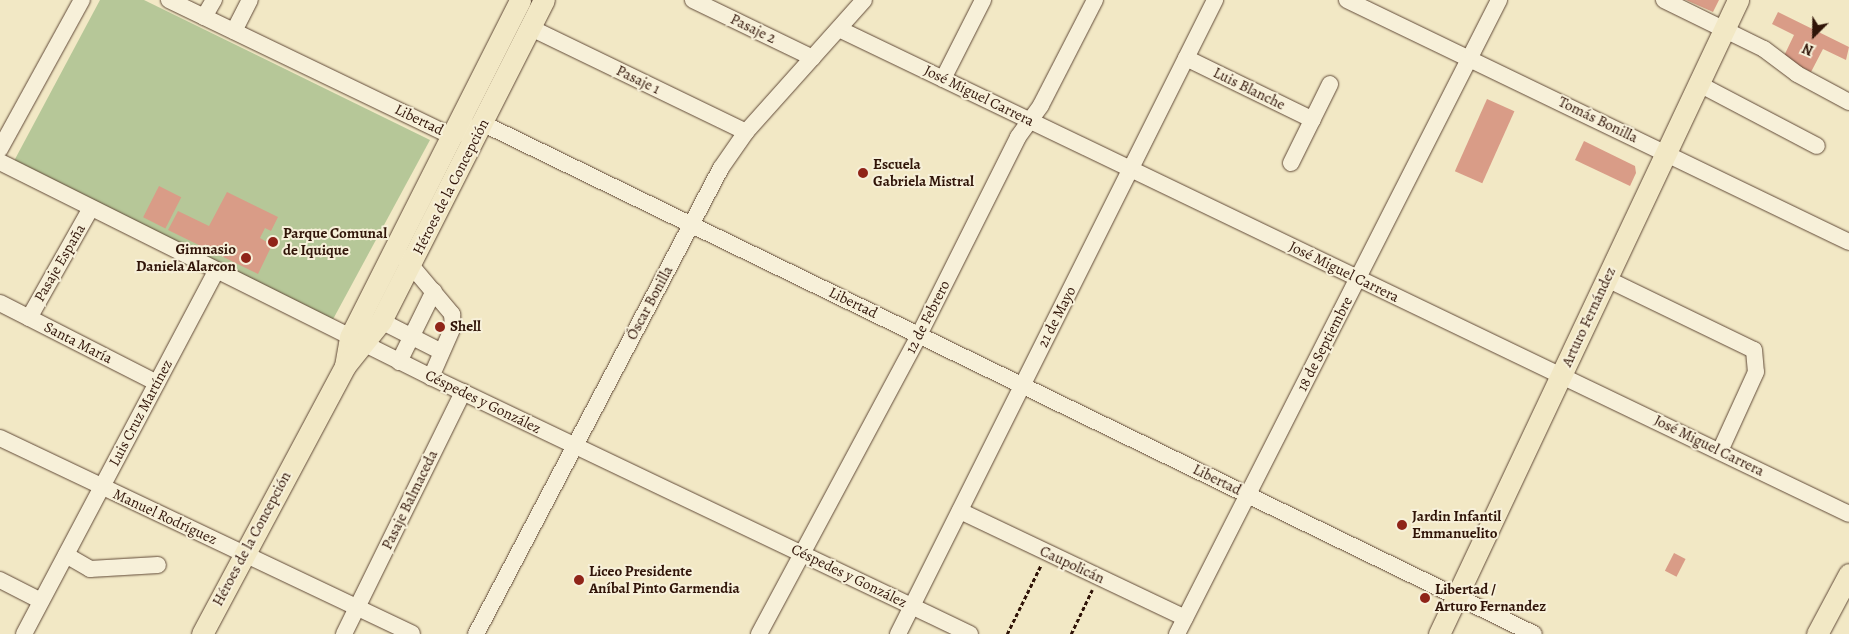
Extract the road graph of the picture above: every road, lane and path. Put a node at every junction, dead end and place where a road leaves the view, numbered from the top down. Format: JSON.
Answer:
{"nodes":[{"id":1,"x":82,"y":0,"type":"edge"},
{"id":2,"x":169,"y":0,"type":"edge"},
{"id":3,"x":214,"y":0,"type":"edge"},
{"id":4,"x":250,"y":0,"type":"edge"},
{"id":5,"x":520,"y":0,"type":"edge"},
{"id":6,"x":544,"y":0,"type":"edge"},
{"id":7,"x":693,"y":0,"type":"edge"},
{"id":8,"x":864,"y":0,"type":"edge"},
{"id":9,"x":983,"y":0,"type":"edge"},
{"id":10,"x":1095,"y":0,"type":"edge"},
{"id":11,"x":1215,"y":0,"type":"edge"},
{"id":12,"x":1499,"y":0,"type":"edge"},
{"id":13,"x":1664,"y":0,"type":"edge"},
{"id":14,"x":1738,"y":0,"type":"edge"},
{"id":15,"x":1356,"y":2,"type":"edge"},
{"id":16,"x":204,"y":17,"type":"junction"},
{"id":17,"x":531,"y":28,"type":"junction"},
{"id":18,"x":1725,"y":28,"type":"junction"},
{"id":19,"x":839,"y":29,"type":"junction"},
{"id":20,"x":234,"y":31,"type":"junction"},
{"id":21,"x":812,"y":58,"type":"junction"},
{"id":22,"x":1186,"y":58,"type":"junction"},
{"id":23,"x":1470,"y":59,"type":"junction"},
{"id":24,"x":943,"y":79,"type":"junction"},
{"id":25,"x":1330,"y":84,"type":"dead end"},
{"id":26,"x":1698,"y":84,"type":"junction"},
{"id":27,"x":1849,"y":102,"type":"edge"},
{"id":28,"x":1313,"y":120,"type":"junction"},
{"id":29,"x":1030,"y":121,"type":"junction"},
{"id":30,"x":484,"y":124,"type":"junction"},
{"id":31,"x":746,"y":132,"type":"junction"},
{"id":32,"x":452,"y":136,"type":"junction"},
{"id":33,"x":1817,"y":146,"type":"dead end"},
{"id":34,"x":0,"y":149,"type":"edge"},
{"id":35,"x":1666,"y":153,"type":"junction"},
{"id":36,"x":0,"y":162,"type":"edge"},
{"id":37,"x":1291,"y":163,"type":"dead end"},
{"id":38,"x":1131,"y":169,"type":"junction"},
{"id":39,"x":91,"y":208,"type":"junction"},
{"id":40,"x":692,"y":225,"type":"junction"},
{"id":41,"x":1849,"y":242,"type":"edge"},
{"id":42,"x":395,"y":248,"type":"junction"},
{"id":43,"x":411,"y":263,"type":"junction"},
{"id":44,"x":216,"y":271,"type":"junction"},
{"id":45,"x":1358,"y":278,"type":"junction"},
{"id":46,"x":1607,"y":279,"type":"junction"},
{"id":47,"x":434,"y":291,"type":"junction"},
{"id":48,"x":0,"y":304,"type":"edge"},
{"id":49,"x":28,"y":318,"type":"junction"},
{"id":50,"x":381,"y":321,"type":"junction"},
{"id":51,"x":919,"y":335,"type":"junction"},
{"id":52,"x":411,"y":336,"type":"junction"},
{"id":53,"x":358,"y":341,"type":"junction"},
{"id":54,"x":442,"y":352,"type":"junction"},
{"id":55,"x":399,"y":362,"type":"junction"},
{"id":56,"x":1561,"y":376,"type":"junction"},
{"id":57,"x":431,"y":377,"type":"junction"},
{"id":58,"x":157,"y":383,"type":"junction"},
{"id":59,"x":1023,"y":386,"type":"junction"},
{"id":60,"x":463,"y":392,"type":"junction"},
{"id":61,"x":0,"y":438,"type":"edge"},
{"id":62,"x":574,"y":446,"type":"junction"},
{"id":63,"x":1720,"y":451,"type":"junction"},
{"id":64,"x":102,"y":487,"type":"junction"},
{"id":65,"x":1248,"y":495,"type":"junction"},
{"id":66,"x":960,"y":511,"type":"junction"},
{"id":67,"x":1849,"y":514,"type":"edge"},
{"id":68,"x":1047,"y":552,"type":"junction"},
{"id":69,"x":243,"y":554,"type":"junction"},
{"id":70,"x":802,"y":554,"type":"junction"},
{"id":71,"x":66,"y":555,"type":"junction"},
{"id":72,"x":158,"y":565,"type":"dead end"},
{"id":73,"x":1849,"y":574,"type":"edge"},
{"id":74,"x":1098,"y":577,"type":"junction"},
{"id":75,"x":0,"y":580,"type":"edge"},
{"id":76,"x":1457,"y":596,"type":"junction"},
{"id":77,"x":41,"y":601,"type":"junction"},
{"id":78,"x":912,"y":606,"type":"junction"},
{"id":79,"x":357,"y":608,"type":"junction"},
{"id":80,"x":1185,"y":618,"type":"junction"},
{"id":81,"x":24,"y":634,"type":"edge"},
{"id":82,"x":202,"y":634,"type":"edge"},
{"id":83,"x":344,"y":634,"type":"edge"},
{"id":84,"x":412,"y":634,"type":"edge"},
{"id":85,"x":476,"y":634,"type":"edge"},
{"id":86,"x":759,"y":634,"type":"edge"},
{"id":87,"x":898,"y":634,"type":"edge"},
{"id":88,"x":970,"y":634,"type":"edge"},
{"id":89,"x":1007,"y":634,"type":"edge"},
{"id":90,"x":1071,"y":634,"type":"edge"},
{"id":91,"x":1177,"y":634,"type":"edge"},
{"id":92,"x":1439,"y":634,"type":"edge"},
{"id":93,"x":1534,"y":634,"type":"edge"},
{"id":94,"x":1817,"y":634,"type":"edge"}],
"edges":[{"from":1,"to":34,"type":"street"},
{"from":2,"to":16,"type":"street","name":"Libertad"},
{"from":3,"to":16,"type":"street"},
{"from":4,"to":20,"type":"street"},
{"from":5,"to":32,"type":"main road","name":"Héroes de la Concepción"},
{"from":6,"to":17,"type":"main road","name":"Héroes de la Concepción"},
{"from":7,"to":21,"type":"street","name":"Pasaje 2"},
{"from":8,"to":19,"type":"street","name":"Óscar Bonilla"},
{"from":9,"to":24,"type":"street"},
{"from":10,"to":29,"type":"street","name":"12 de Febrero"},
{"from":11,"to":22,"type":"street","name":"21 de Mayo"},
{"from":12,"to":23,"type":"street","name":"18 de Septiembre"},
{"from":13,"to":18,"type":"street"},
{"from":14,"to":18,"type":"main road","name":"Arturo Fernández"},
{"from":15,"to":23,"type":"street","name":"Tomás Bonilla"},
{"from":16,"to":20,"type":"street","name":"Libertad"},
{"from":17,"to":30,"type":"main road","name":"Héroes de la Concepción"},
{"from":17,"to":31,"type":"street","name":"Pasaje 1"},
{"from":18,"to":26,"type":"main road","name":"Arturo Fernández"},
{"from":18,"to":27,"type":"street"},
{"from":19,"to":21,"type":"street","name":"Óscar Bonilla"},
{"from":19,"to":24,"type":"street","name":"José Miguel Carrera"},
{"from":20,"to":32,"type":"street","name":"Libertad"},
{"from":21,"to":31,"type":"street","name":"Óscar Bonilla"},
{"from":22,"to":28,"type":"street","name":"Luis Blanche"},
{"from":22,"to":38,"type":"street","name":"21 de Mayo"},
{"from":23,"to":35,"type":"street","name":"Tomás Bonilla"},
{"from":23,"to":45,"type":"street","name":"18 de Septiembre"},
{"from":24,"to":29,"type":"street","name":"José Miguel Carrera"},
{"from":25,"to":28,"type":"street"},
{"from":26,"to":33,"type":"street"},
{"from":26,"to":35,"type":"main road","name":"Arturo Fernández"},
{"from":28,"to":37,"type":"street"},
{"from":29,"to":38,"type":"street","name":"José Miguel Carrera"},
{"from":29,"to":51,"type":"street","name":"12 de Febrero"},
{"from":30,"to":32,"type":"street","name":"Libertad"},
{"from":30,"to":40,"type":"street","name":"Libertad"},
{"from":30,"to":43,"type":"main road","name":"Héroes de la Concepción"},
{"from":31,"to":40,"type":"street","name":"Óscar Bonilla"},
{"from":32,"to":42,"type":"main road","name":"Héroes de la Concepción"},
{"from":35,"to":41,"type":"street","name":"Tomás Bonilla"},
{"from":35,"to":46,"type":"main road","name":"Arturo Fernández"},
{"from":36,"to":39,"type":"street","name":"Céspedes y González"},
{"from":38,"to":45,"type":"street","name":"José Miguel Carrera"},
{"from":38,"to":59,"type":"street","name":"21 de Mayo"},
{"from":39,"to":44,"type":"street","name":"Céspedes y González"},
{"from":39,"to":49,"type":"street","name":"Pasaje España"},
{"from":40,"to":51,"type":"street","name":"Libertad"},
{"from":40,"to":62,"type":"street","name":"Óscar Bonilla"},
{"from":42,"to":43,"type":"street"},
{"from":42,"to":53,"type":"main road","name":"Héroes de la Concepción"},
{"from":43,"to":47,"type":"street"},
{"from":43,"to":50,"type":"main road","name":"Héroes de la Concepción"},
{"from":44,"to":53,"type":"street","name":"Céspedes y González"},
{"from":44,"to":58,"type":"street","name":"Luis Cruz Martínez"},
{"from":45,"to":56,"type":"street","name":"José Miguel Carrera"},
{"from":45,"to":65,"type":"street","name":"18 de Septiembre"},
{"from":46,"to":56,"type":"main road","name":"Arturo Fernández"},
{"from":46,"to":63,"type":"street"},
{"from":47,"to":52,"type":"street"},
{"from":47,"to":54,"type":"street"},
{"from":48,"to":49,"type":"street","name":"Santa María"},
{"from":49,"to":58,"type":"street","name":"Santa María"},
{"from":50,"to":52,"type":"street"},
{"from":50,"to":53,"type":"main road","name":"Héroes de la Concepción"},
{"from":51,"to":59,"type":"street","name":"Libertad"},
{"from":51,"to":70,"type":"street","name":"12 de Febrero"},
{"from":52,"to":54,"type":"street"},
{"from":52,"to":55,"type":"street"},
{"from":53,"to":55,"type":"street","name":"Céspedes y González"},
{"from":53,"to":69,"type":"main road","name":"Héroes de la Concepción"},
{"from":54,"to":57,"type":"street"},
{"from":55,"to":57,"type":"street","name":"Céspedes y González"},
{"from":56,"to":63,"type":"street","name":"José Miguel Carrera"},
{"from":56,"to":76,"type":"main road","name":"Arturo Fernández"},
{"from":57,"to":60,"type":"street","name":"Céspedes y González"},
{"from":58,"to":64,"type":"street","name":"Luis Cruz Martínez"},
{"from":59,"to":65,"type":"street","name":"Libertad"},
{"from":59,"to":66,"type":"street","name":"21 de Mayo"},
{"from":60,"to":62,"type":"street","name":"Céspedes y González"},
{"from":60,"to":79,"type":"street","name":"Pasaje Balmaceda"},
{"from":61,"to":64,"type":"street","name":"Manuel Rodríguez"},
{"from":62,"to":70,"type":"street","name":"Céspedes y González"},
{"from":62,"to":85,"type":"street","name":"Óscar Bonilla"},
{"from":63,"to":67,"type":"street","name":"José Miguel Carrera"},
{"from":64,"to":69,"type":"street","name":"Manuel Rodríguez"},
{"from":64,"to":71,"type":"street","name":"Luis Cruz Martínez"},
{"from":65,"to":76,"type":"street","name":"Libertad"},
{"from":65,"to":80,"type":"street","name":"18 de Septiembre"},
{"from":66,"to":68,"type":"street","name":"Caupolicán"},
{"from":66,"to":78,"type":"street","name":"21 de Mayo"},
{"from":68,"to":74,"type":"street","name":"Caupolicán"},
{"from":68,"to":89,"type":"path"},
{"from":69,"to":79,"type":"street","name":"Manuel Rodríguez"},
{"from":69,"to":82,"type":"main road","name":"Héroes de la Concepción"},
{"from":70,"to":78,"type":"street","name":"Céspedes y González"},
{"from":70,"to":86,"type":"street","name":"12 de Febrero"},
{"from":71,"to":72,"type":"street"},
{"from":71,"to":77,"type":"street","name":"Luis Cruz Martínez"},
{"from":73,"to":94,"type":"main road"},
{"from":74,"to":80,"type":"street","name":"Caupolicán"},
{"from":74,"to":90,"type":"path"},
{"from":75,"to":77,"type":"street"},
{"from":76,"to":92,"type":"main road","name":"Arturo Fernández"},
{"from":76,"to":93,"type":"street","name":"Libertad"},
{"from":77,"to":81,"type":"street","name":"Luis Cruz Martínez"},
{"from":78,"to":87,"type":"street","name":"21 de Mayo"},
{"from":78,"to":88,"type":"street","name":"Céspedes y González"},
{"from":79,"to":83,"type":"street","name":"Pasaje Balmaceda"},
{"from":79,"to":84,"type":"street","name":"Manuel Rodríguez"},
{"from":80,"to":91,"type":"street","name":"18 de Septiembre"}]}
